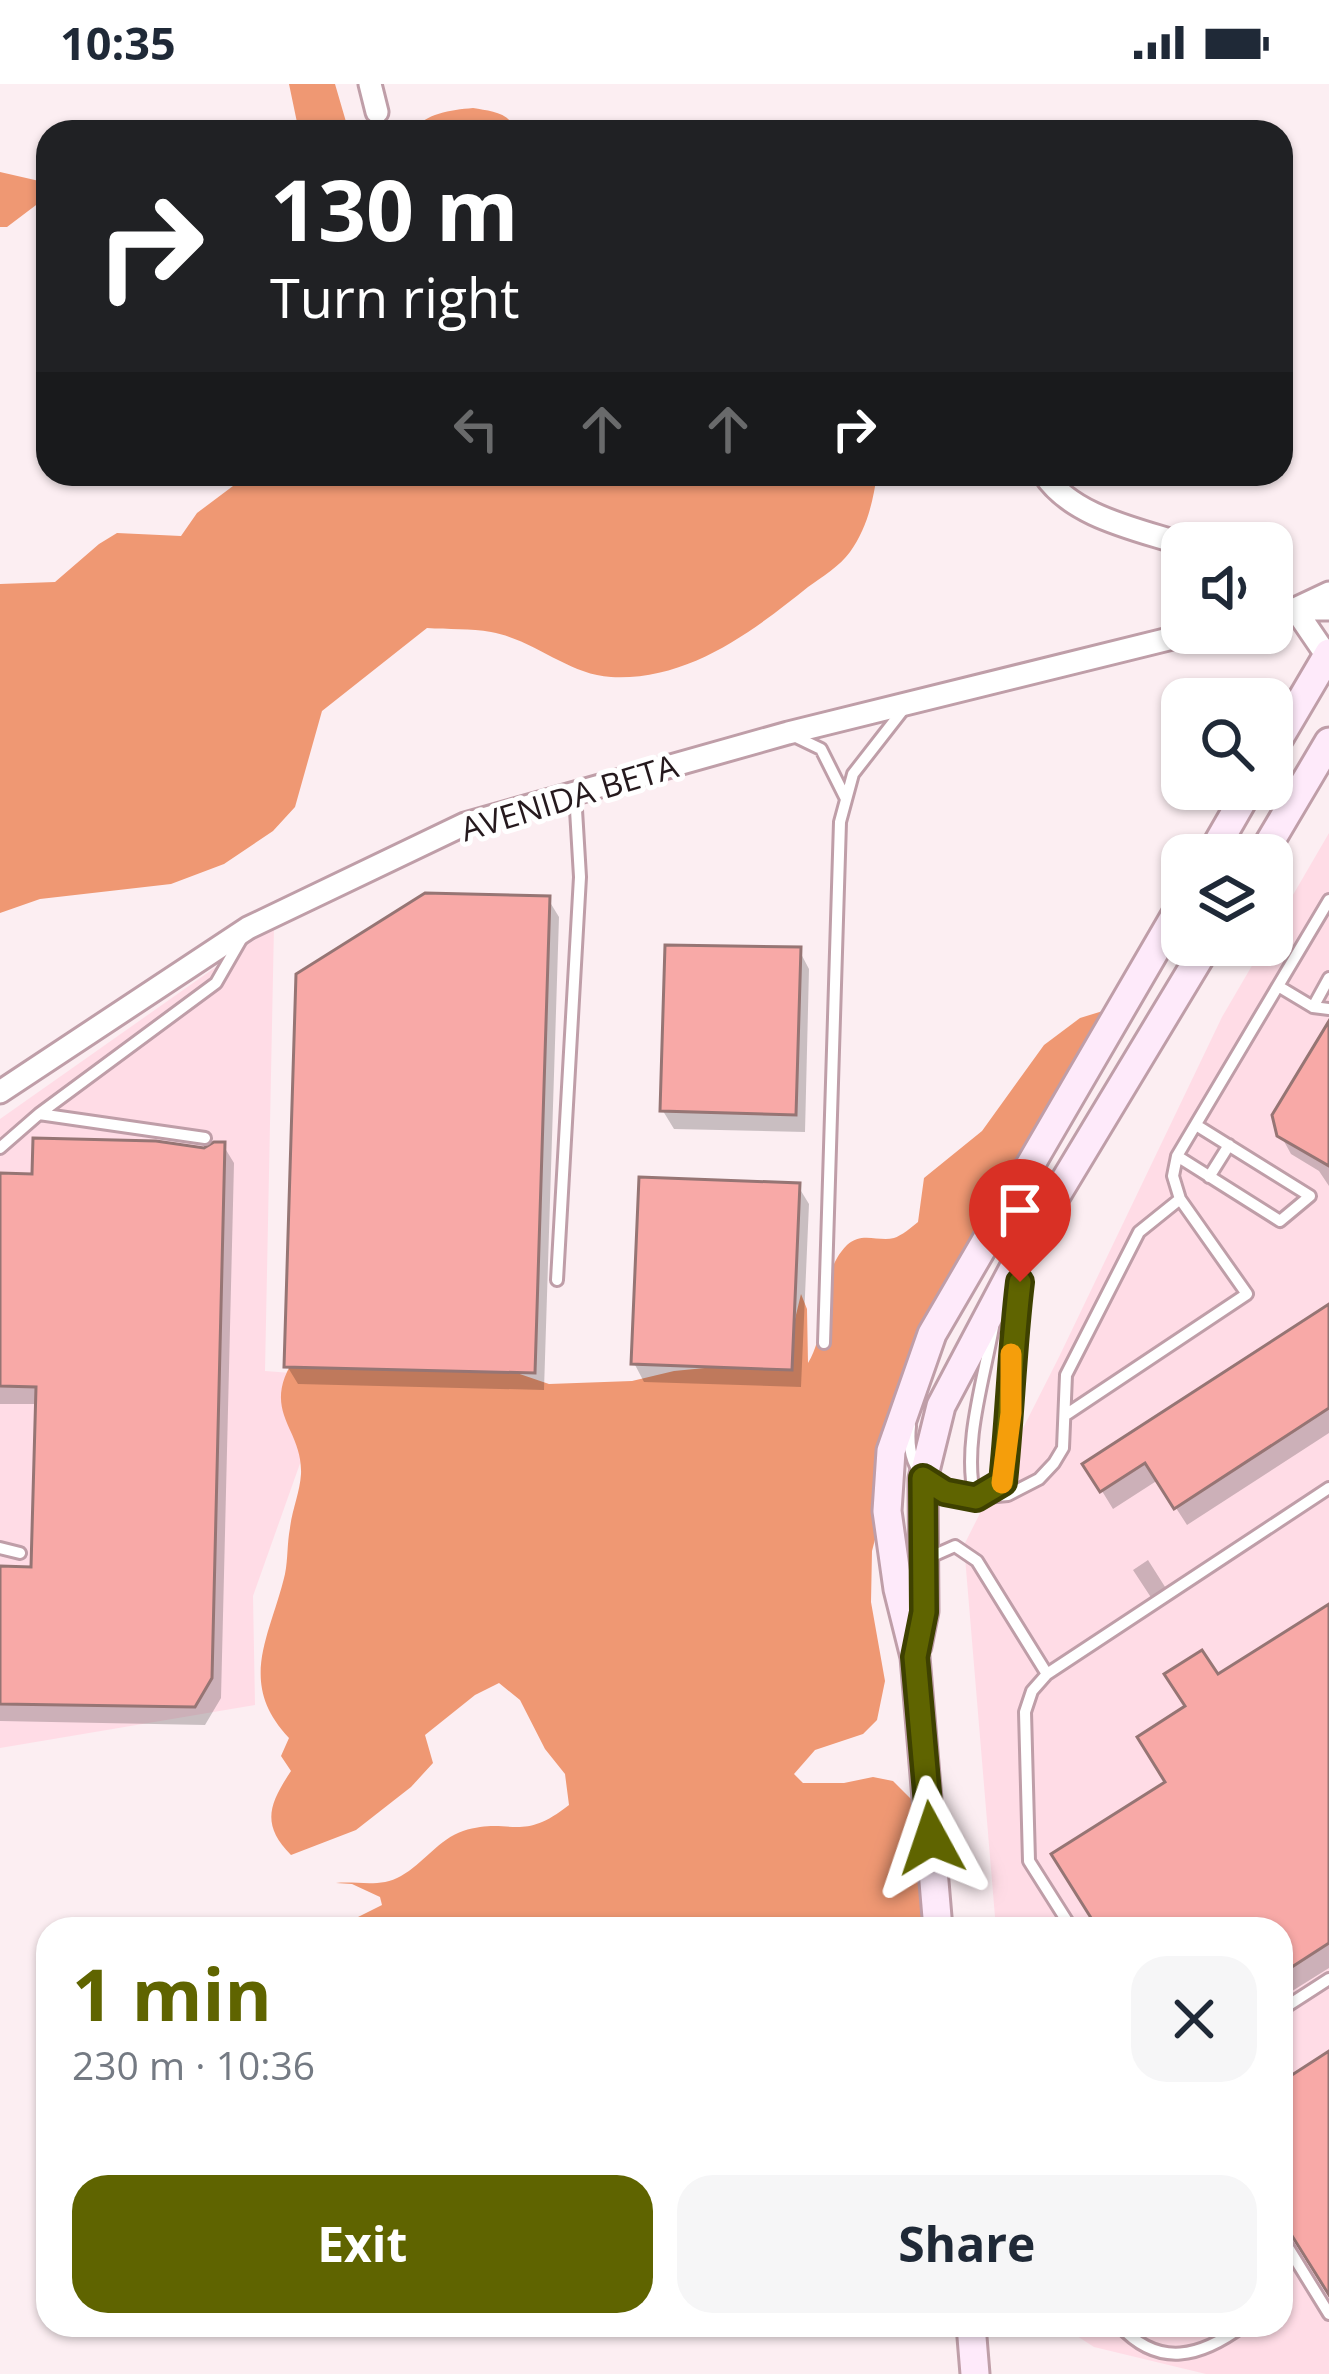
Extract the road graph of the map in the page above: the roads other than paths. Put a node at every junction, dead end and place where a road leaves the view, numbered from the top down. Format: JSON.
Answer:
{"nodes":[{"id":1,"x":370,"y":84,"type":"edge"},
{"id":2,"x":377,"y":112,"type":"dead end"},
{"id":3,"x":1054,"y":486,"type":"edge"},
{"id":4,"x":1161,"y":537,"type":"edge"},
{"id":5,"x":1329,"y":593,"type":"edge"},
{"id":6,"x":1295,"y":609,"type":"junction"},
{"id":7,"x":1329,"y":609,"type":"edge"},
{"id":8,"x":1161,"y":641,"type":"edge"},
{"id":9,"x":1328,"y":654,"type":"edge"},
{"id":10,"x":909,"y":702,"type":"junction"},
{"id":11,"x":1293,"y":714,"type":"edge"},
{"id":12,"x":788,"y":733,"type":"junction"},
{"id":13,"x":1329,"y":742,"type":"edge"},
{"id":14,"x":574,"y":794,"type":"junction"},
{"id":15,"x":846,"y":799,"type":"junction"},
{"id":16,"x":1274,"y":834,"type":"edge"},
{"id":17,"x":1329,"y":900,"type":"edge"},
{"id":18,"x":248,"y":928,"type":"junction"},
{"id":19,"x":1161,"y":940,"type":"edge"},
{"id":20,"x":1194,"y":966,"type":"edge"},
{"id":21,"x":1329,"y":978,"type":"edge"},
{"id":22,"x":1278,"y":986,"type":"junction"},
{"id":23,"x":1313,"y":1007,"type":"junction"},
{"id":24,"x":1329,"y":1009,"type":"edge"},
{"id":25,"x":0,"y":1092,"type":"edge"},
{"id":26,"x":39,"y":1114,"type":"junction"},
{"id":27,"x":1196,"y":1125,"type":"junction"},
{"id":28,"x":205,"y":1138,"type":"dead end"},
{"id":29,"x":1229,"y":1144,"type":"junction"},
{"id":30,"x":0,"y":1148,"type":"edge"},
{"id":31,"x":1177,"y":1156,"type":"junction"},
{"id":32,"x":1209,"y":1177,"type":"junction"},
{"id":33,"x":1180,"y":1199,"type":"junction"},
{"id":34,"x":1025,"y":1247,"type":"junction"},
{"id":35,"x":557,"y":1280,"type":"dead end"},
{"id":36,"x":999,"y":1294,"type":"junction"},
{"id":37,"x":824,"y":1343,"type":"dead end"},
{"id":38,"x":918,"y":1375,"type":"junction"},
{"id":39,"x":1066,"y":1414,"type":"junction"},
{"id":40,"x":923,"y":1478,"type":"junction"},
{"id":41,"x":1329,"y":1488,"type":"edge"},
{"id":42,"x":976,"y":1498,"type":"junction"},
{"id":43,"x":0,"y":1548,"type":"edge"},
{"id":44,"x":20,"y":1553,"type":"dead end"},
{"id":45,"x":921,"y":1561,"type":"junction"},
{"id":46,"x":915,"y":1657,"type":"junction"},
{"id":47,"x":1047,"y":1674,"type":"junction"},
{"id":48,"x":937,"y":1917,"type":"edge"},
{"id":49,"x":1064,"y":1917,"type":"edge"},
{"id":50,"x":1329,"y":1979,"type":"edge"},
{"id":51,"x":1293,"y":2002,"type":"edge"},
{"id":52,"x":1293,"y":2256,"type":"edge"},
{"id":53,"x":1329,"y":2314,"type":"edge"},
{"id":54,"x":973,"y":2337,"type":"edge"},
{"id":55,"x":1130,"y":2337,"type":"edge"},
{"id":56,"x":1224,"y":2337,"type":"edge"},
{"id":57,"x":977,"y":2372,"type":"edge"}],
"edges":[{"from":1,"to":2,"type":"street"},
{"from":3,"to":4,"type":"street"},
{"from":5,"to":6,"type":"street"},
{"from":6,"to":7,"type":"street"},
{"from":6,"to":9,"type":"street"},
{"from":8,"to":10,"type":"street","name":"AVENIDA BETA"},
{"from":9,"to":11,"type":"main road"},
{"from":10,"to":12,"type":"street","name":"AVENIDA BETA"},
{"from":10,"to":15,"type":"lane"},
{"from":12,"to":14,"type":"street","name":"AVENIDA BETA"},
{"from":12,"to":15,"type":"lane"},
{"from":13,"to":16,"type":"main road"},
{"from":14,"to":18,"type":"street","name":"AVENIDA BETA"},
{"from":14,"to":35,"type":"lane"},
{"from":15,"to":37,"type":"lane"},
{"from":17,"to":22,"type":"lane"},
{"from":18,"to":25,"type":"street","name":"AVENIDA BETA"},
{"from":18,"to":26,"type":"lane"},
{"from":19,"to":38,"type":"main road"},
{"from":20,"to":34,"type":"main road"},
{"from":21,"to":23,"type":"lane"},
{"from":22,"to":23,"type":"lane"},
{"from":22,"to":27,"type":"lane"},
{"from":23,"to":24,"type":"lane"},
{"from":26,"to":28,"type":"lane"},
{"from":26,"to":30,"type":"lane"},
{"from":27,"to":29,"type":"lane"},
{"from":27,"to":31,"type":"lane"},
{"from":29,"to":32,"type":"lane"},
{"from":29,"to":32,"type":"lane"},
{"from":31,"to":32,"type":"lane"},
{"from":31,"to":33,"type":"lane"},
{"from":33,"to":39,"type":"lane"},
{"from":33,"to":39,"type":"lane"},
{"from":34,"to":36,"type":"main road"},
{"from":34,"to":42,"type":"lane"},
{"from":36,"to":40,"type":"main road"},
{"from":36,"to":42,"type":"lane"},
{"from":38,"to":40,"type":"lane"},
{"from":38,"to":46,"type":"main road"},
{"from":39,"to":42,"type":"lane"},
{"from":40,"to":42,"type":"lane"},
{"from":40,"to":45,"type":"main road"},
{"from":41,"to":47,"type":"lane"},
{"from":43,"to":44,"type":"lane"},
{"from":45,"to":46,"type":"main road"},
{"from":45,"to":47,"type":"lane"},
{"from":46,"to":48,"type":"main road"},
{"from":47,"to":49,"type":"lane"},
{"from":50,"to":51,"type":"lane"},
{"from":52,"to":53,"type":"lane"},
{"from":54,"to":57,"type":"main road"},
{"from":55,"to":56,"type":"lane"}]}
